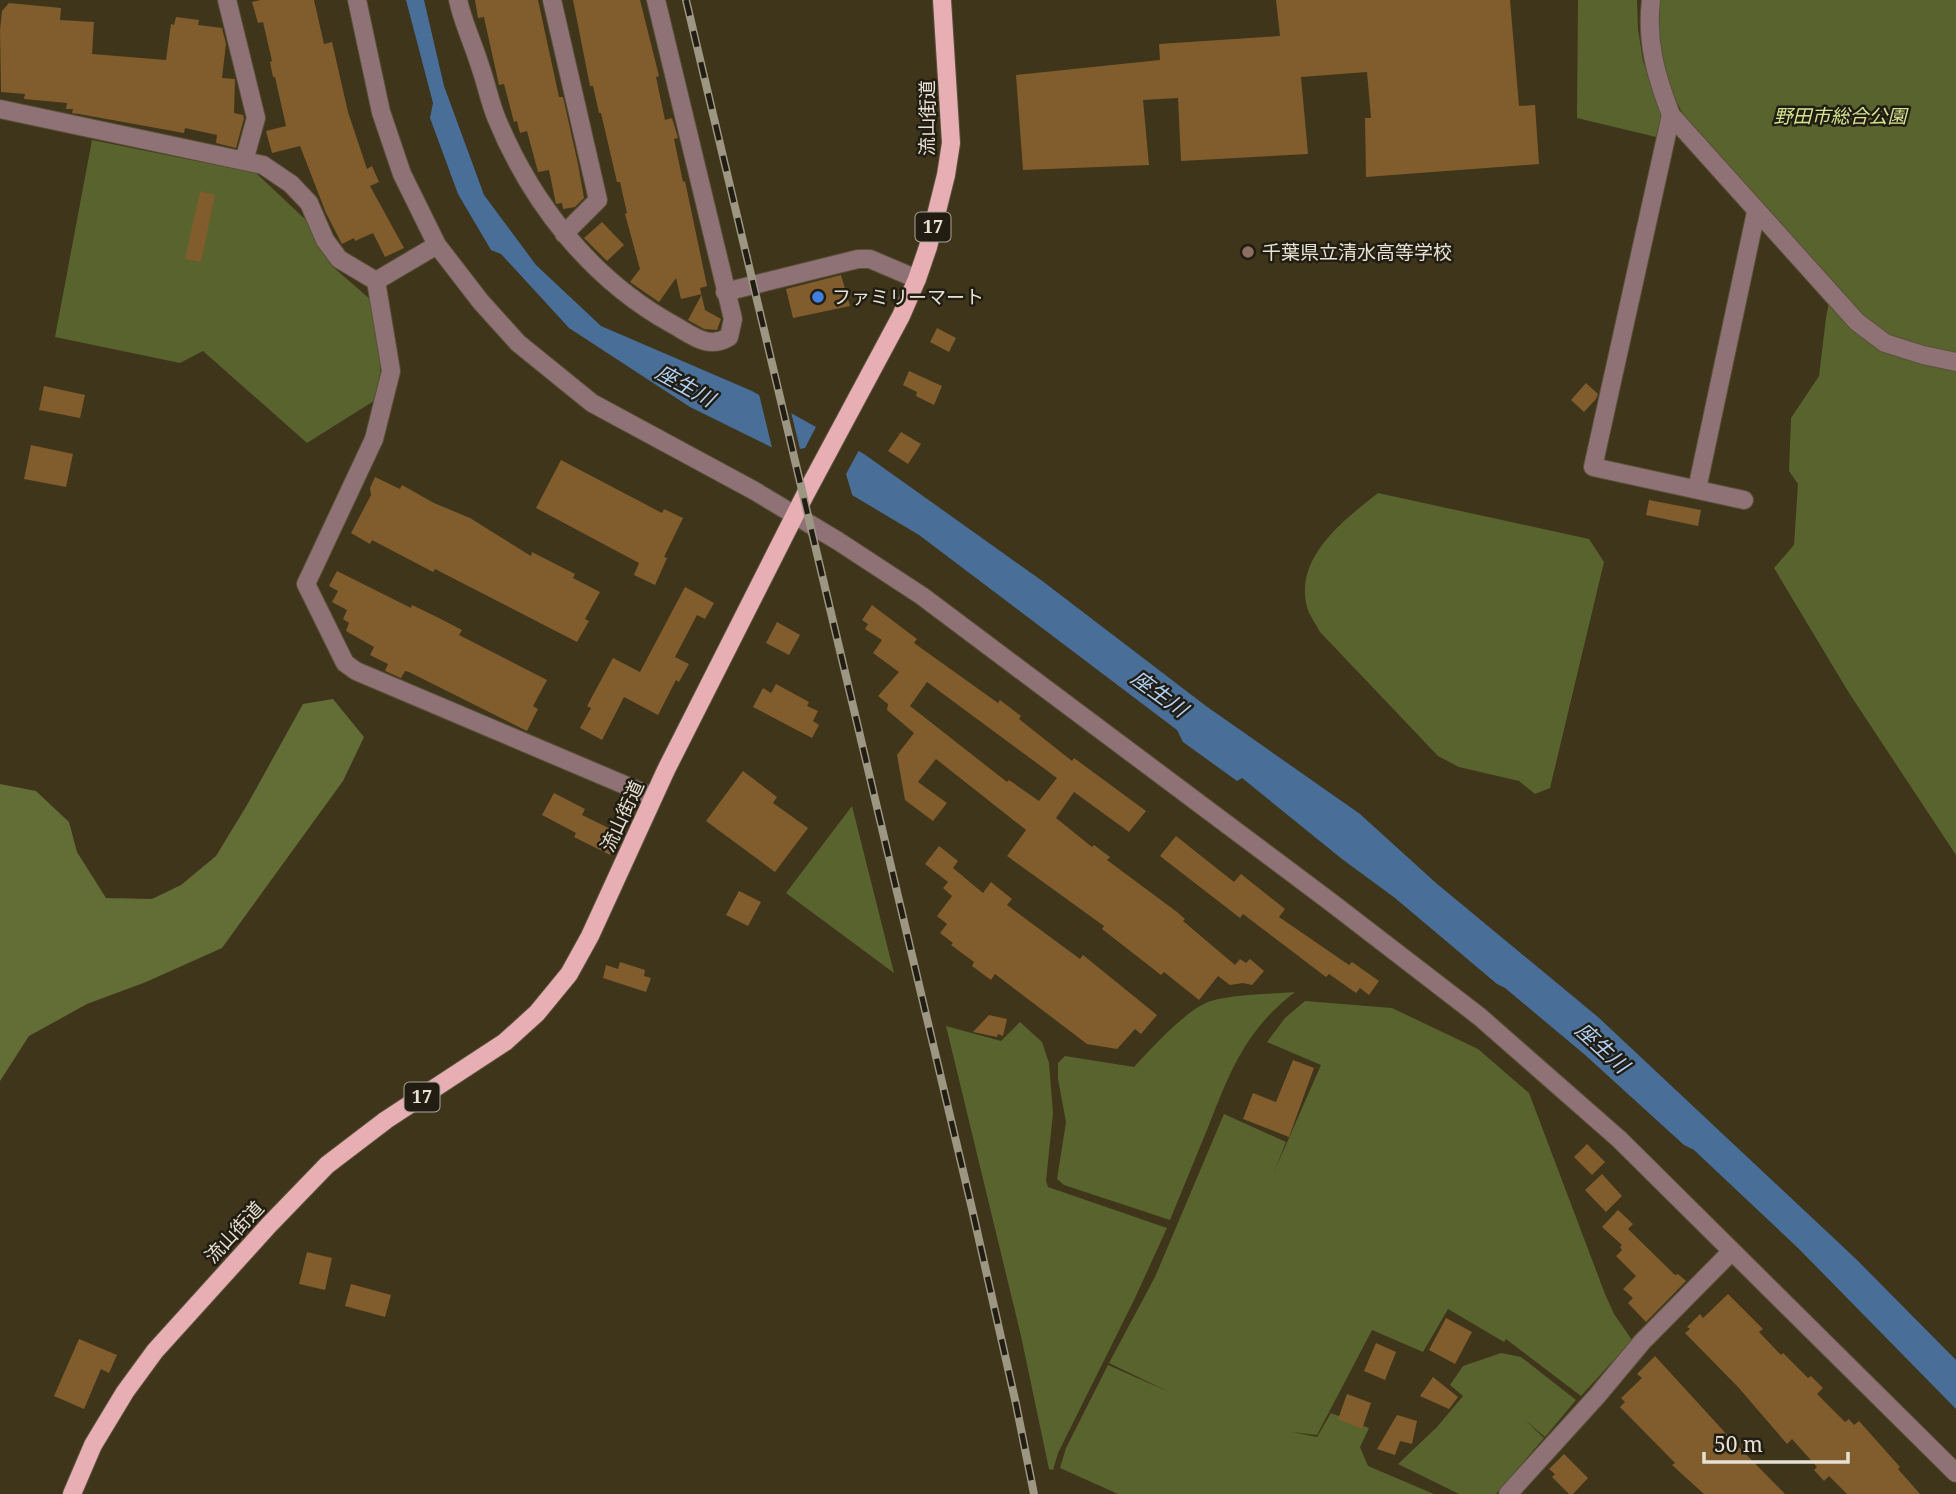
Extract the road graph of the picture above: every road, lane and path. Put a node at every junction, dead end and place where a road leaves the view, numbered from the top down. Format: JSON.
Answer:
{"nodes":[{"id":1,"x":227,"y":0,"type":"edge"},
{"id":2,"x":357,"y":0,"type":"edge"},
{"id":3,"x":458,"y":0,"type":"edge"},
{"id":4,"x":552,"y":0,"type":"edge"},
{"id":5,"x":656,"y":0,"type":"edge"},
{"id":6,"x":942,"y":0,"type":"edge"},
{"id":7,"x":1651,"y":0,"type":"edge"},
{"id":8,"x":0,"y":109,"type":"edge"},
{"id":9,"x":1671,"y":115,"type":"junction"},
{"id":10,"x":244,"y":161,"type":"junction"},
{"id":11,"x":1756,"y":212,"type":"junction"},
{"id":12,"x":564,"y":233,"type":"junction"},
{"id":13,"x":437,"y":245,"type":"junction"},
{"id":14,"x":918,"y":279,"type":"junction"},
{"id":15,"x":376,"y":281,"type":"junction"},
{"id":16,"x":725,"y":292,"type":"junction"},
{"id":17,"x":1956,"y":362,"type":"edge"},
{"id":18,"x":1697,"y":489,"type":"junction"},
{"id":19,"x":1744,"y":500,"type":"dead end"},
{"id":20,"x":796,"y":515,"type":"junction"},
{"id":21,"x":653,"y":797,"type":"junction"},
{"id":22,"x":1731,"y":1252,"type":"junction"},
{"id":23,"x":1956,"y":1473,"type":"edge"},
{"id":24,"x":72,"y":1494,"type":"edge"},
{"id":25,"x":1508,"y":1494,"type":"edge"}],
"edges":[{"from":1,"to":10,"type":"street"},
{"from":2,"to":13,"type":"street"},
{"from":3,"to":12,"type":"street"},
{"from":4,"to":12,"type":"street"},
{"from":5,"to":16,"type":"street"},
{"from":6,"to":14,"type":"main road","name":"流山街道","number":"17"},
{"from":7,"to":9,"type":"street"},
{"from":8,"to":10,"type":"street"},
{"from":9,"to":11,"type":"street"},
{"from":9,"to":18,"type":"street"},
{"from":10,"to":15,"type":"street"},
{"from":11,"to":17,"type":"street"},
{"from":11,"to":18,"type":"street"},
{"from":12,"to":16,"type":"street"},
{"from":13,"to":15,"type":"street"},
{"from":13,"to":20,"type":"street"},
{"from":14,"to":16,"type":"street"},
{"from":14,"to":20,"type":"main road","name":"流山街道","number":"17"},
{"from":15,"to":21,"type":"street"},
{"from":18,"to":19,"type":"street"},
{"from":20,"to":21,"type":"main road","name":"流山街道","number":"17"},
{"from":20,"to":22,"type":"street"},
{"from":21,"to":24,"type":"main road","name":"流山街道","number":"17"},
{"from":22,"to":23,"type":"street"},
{"from":22,"to":25,"type":"street"}]}
